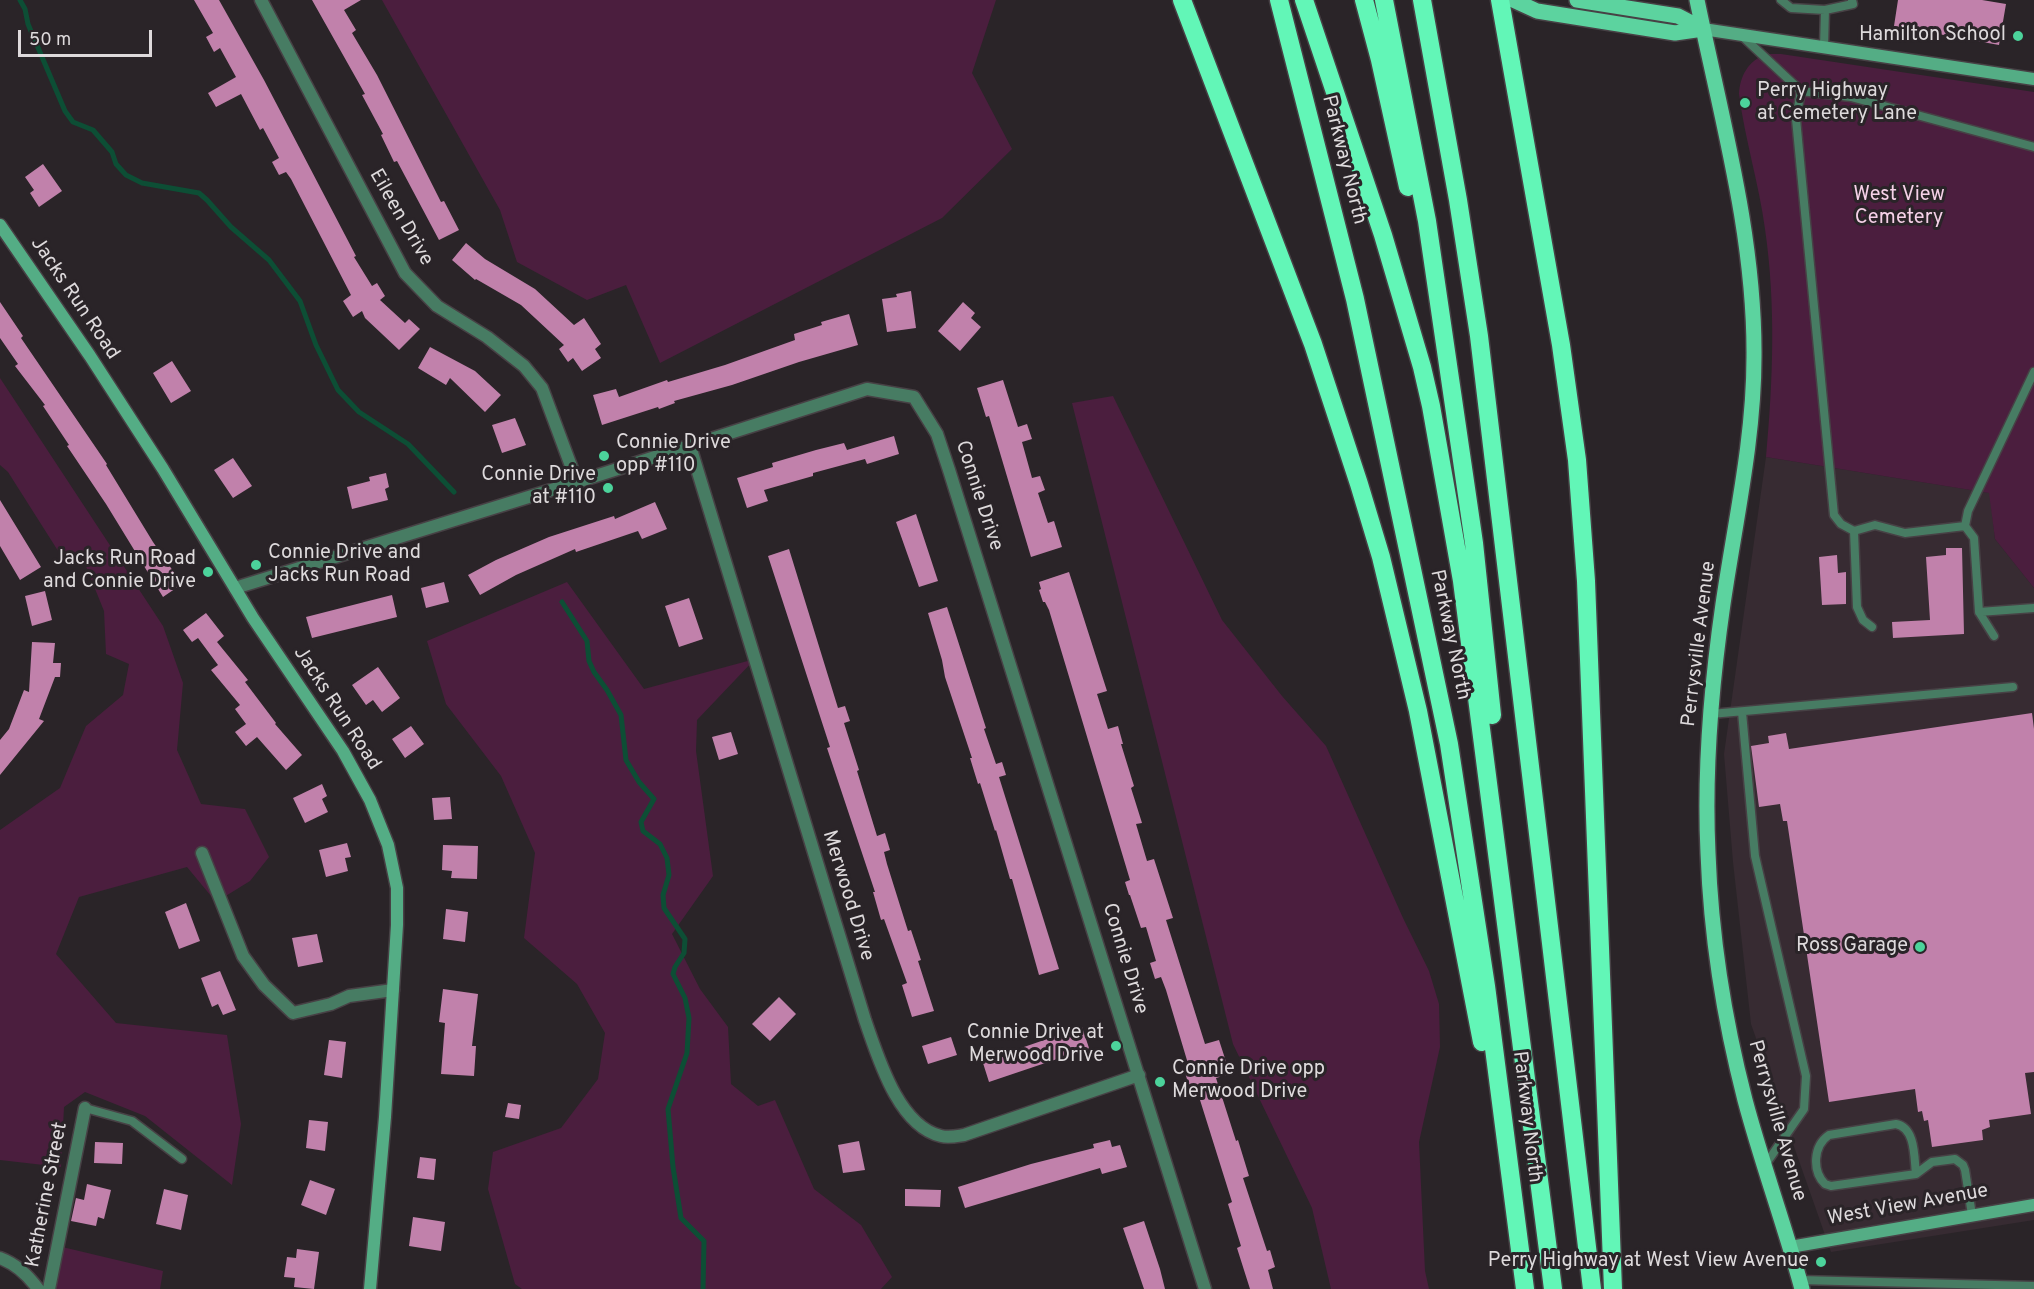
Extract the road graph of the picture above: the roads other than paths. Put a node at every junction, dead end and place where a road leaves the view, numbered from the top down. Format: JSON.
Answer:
{"nodes":[{"id":1,"x":261,"y":0,"type":"edge"},
{"id":2,"x":1182,"y":0,"type":"edge"},
{"id":3,"x":1279,"y":0,"type":"edge"},
{"id":4,"x":1304,"y":0,"type":"edge"},
{"id":5,"x":1364,"y":0,"type":"edge"},
{"id":6,"x":1384,"y":0,"type":"edge"},
{"id":7,"x":1422,"y":0,"type":"edge"},
{"id":8,"x":1500,"y":0,"type":"edge"},
{"id":9,"x":1513,"y":0,"type":"edge"},
{"id":10,"x":1577,"y":0,"type":"edge"},
{"id":11,"x":1654,"y":0,"type":"edge"},
{"id":12,"x":1697,"y":0,"type":"edge"},
{"id":13,"x":1781,"y":0,"type":"edge"},
{"id":14,"x":1852,"y":0,"type":"edge"},
{"id":15,"x":1638,"y":10,"type":"junction"},
{"id":16,"x":1825,"y":10,"type":"junction"},
{"id":17,"x":1703,"y":29,"type":"junction"},
{"id":18,"x":1740,"y":34,"type":"junction"},
{"id":19,"x":1824,"y":47,"type":"junction"},
{"id":20,"x":2034,"y":79,"type":"edge"},
{"id":21,"x":1801,"y":91,"type":"junction"},
{"id":22,"x":2034,"y":147,"type":"edge"},
{"id":23,"x":0,"y":225,"type":"edge"},
{"id":24,"x":2034,"y":372,"type":"edge"},
{"id":25,"x":1448,"y":374,"type":"junction"},
{"id":26,"x":690,"y":446,"type":"junction"},
{"id":27,"x":577,"y":482,"type":"junction"},
{"id":28,"x":1965,"y":526,"type":"junction"},
{"id":29,"x":1854,"y":531,"type":"junction"},
{"id":30,"x":235,"y":588,"type":"junction"},
{"id":31,"x":2034,"y":608,"type":"edge"},
{"id":32,"x":1978,"y":612,"type":"junction"},
{"id":33,"x":1872,"y":627,"type":"dead end"},
{"id":34,"x":1994,"y":636,"type":"dead end"},
{"id":35,"x":2013,"y":687,"type":"dead end"},
{"id":36,"x":1743,"y":712,"type":"junction"},
{"id":37,"x":1711,"y":714,"type":"junction"},
{"id":38,"x":202,"y":853,"type":"dead end"},
{"id":39,"x":393,"y":990,"type":"junction"},
{"id":40,"x":1140,"y":1075,"type":"junction"},
{"id":41,"x":85,"y":1108,"type":"joint"},
{"id":42,"x":182,"y":1159,"type":"dead end"},
{"id":43,"x":1765,"y":1165,"type":"junction"},
{"id":44,"x":1916,"y":1174,"type":"junction"},
{"id":45,"x":2034,"y":1205,"type":"edge"},
{"id":46,"x":1515,"y":1207,"type":"junction"},
{"id":47,"x":1972,"y":1215,"type":"junction"},
{"id":48,"x":1790,"y":1246,"type":"junction"},
{"id":49,"x":0,"y":1258,"type":"edge"},
{"id":50,"x":1801,"y":1285,"type":"edge"},
{"id":51,"x":2034,"y":1286,"type":"edge"},
{"id":52,"x":38,"y":1289,"type":"edge"},
{"id":53,"x":49,"y":1289,"type":"edge"},
{"id":54,"x":370,"y":1289,"type":"edge"},
{"id":55,"x":1205,"y":1289,"type":"edge"},
{"id":56,"x":1525,"y":1289,"type":"edge"},
{"id":57,"x":1553,"y":1289,"type":"edge"},
{"id":58,"x":1592,"y":1289,"type":"edge"},
{"id":59,"x":1614,"y":1289,"type":"edge"}],
"edges":[{"from":1,"to":27,"type":"street","name":"Eileen Drive"},
{"from":2,"to":46,"type":"highway"},
{"from":3,"to":46,"type":"highway","name":"Parkway North"},
{"from":4,"to":57,"type":"highway"},
{"from":5,"to":25,"type":"highway"},
{"from":6,"to":25,"type":"highway"},
{"from":7,"to":58,"type":"highway"},
{"from":8,"to":59,"type":"highway"},
{"from":9,"to":17,"type":"main road"},
{"from":10,"to":15,"type":"main road"},
{"from":11,"to":15,"type":"main road"},
{"from":12,"to":17,"type":"main road","name":"Perrysville Avenue"},
{"from":13,"to":16,"type":"lane"},
{"from":14,"to":16,"type":"lane"},
{"from":15,"to":17,"type":"main road"},
{"from":16,"to":19,"type":"lane"},
{"from":17,"to":18,"type":"street"},
{"from":17,"to":37,"type":"main road","name":"Perrysville Avenue"},
{"from":18,"to":19,"type":"street"},
{"from":18,"to":21,"type":"lane"},
{"from":19,"to":20,"type":"street"},
{"from":21,"to":22,"type":"lane"},
{"from":21,"to":29,"type":"lane"},
{"from":23,"to":30,"type":"street","name":"Jacks Run Road"},
{"from":24,"to":28,"type":"lane"},
{"from":25,"to":57,"type":"highway"},
{"from":26,"to":27,"type":"street","name":"Connie Drive"},
{"from":26,"to":40,"type":"street","name":"Connie Drive"},
{"from":26,"to":40,"type":"street","name":"Merwood Drive"},
{"from":27,"to":30,"type":"street","name":"Connie Drive"},
{"from":28,"to":29,"type":"lane"},
{"from":28,"to":32,"type":"lane"},
{"from":29,"to":33,"type":"lane"},
{"from":30,"to":39,"type":"street","name":"Jacks Run Road"},
{"from":31,"to":32,"type":"lane"},
{"from":32,"to":34,"type":"lane"},
{"from":35,"to":36,"type":"lane"},
{"from":36,"to":37,"type":"lane"},
{"from":36,"to":43,"type":"lane"},
{"from":37,"to":43,"type":"main road","name":"Perrysville Avenue"},
{"from":38,"to":39,"type":"street"},
{"from":39,"to":54,"type":"street","name":"Jacks Run Road"},
{"from":40,"to":55,"type":"street","name":"Connie Drive"},
{"from":41,"to":42,"type":"lane"},
{"from":41,"to":53,"type":"street","name":"Katherine Street"},
{"from":43,"to":48,"type":"main road","name":"Perrysville Avenue"},
{"from":44,"to":44,"type":"lane"},
{"from":44,"to":47,"type":"lane"},
{"from":45,"to":47,"type":"street","name":"West View Avenue"},
{"from":46,"to":56,"type":"highway","name":"Parkway North"},
{"from":47,"to":48,"type":"street","name":"West View Avenue"},
{"from":48,"to":50,"type":"main road","name":"Perrysville Avenue"},
{"from":49,"to":52,"type":"street"},
{"from":50,"to":51,"type":"lane"}]}
